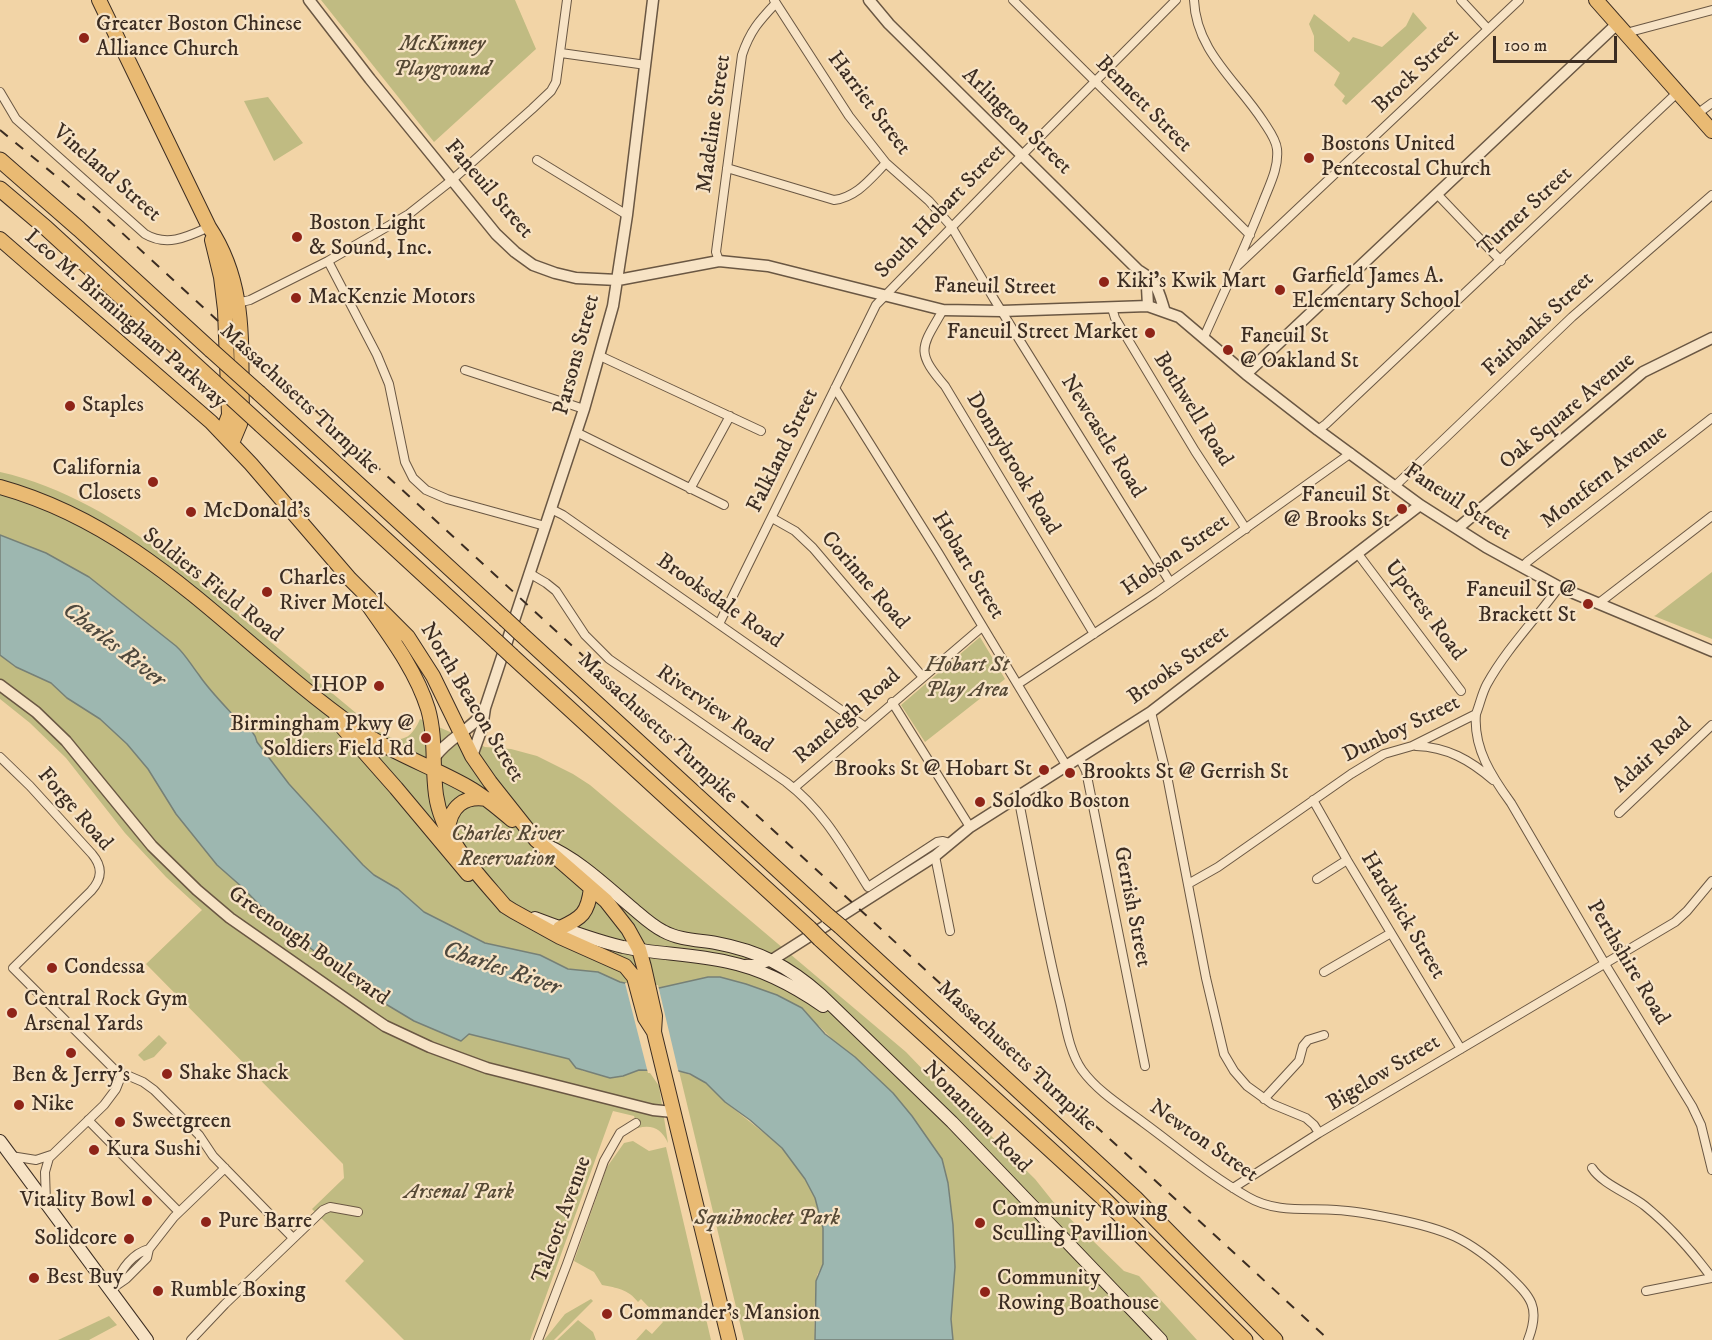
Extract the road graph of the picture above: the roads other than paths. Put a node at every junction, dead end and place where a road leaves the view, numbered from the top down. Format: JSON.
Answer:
{"nodes":[{"id":1,"x":99,"y":0,"type":"edge"},
{"id":2,"x":309,"y":0,"type":"edge"},
{"id":3,"x":567,"y":0,"type":"edge"},
{"id":4,"x":653,"y":0,"type":"edge"},
{"id":5,"x":869,"y":0,"type":"edge"},
{"id":6,"x":1012,"y":0,"type":"edge"},
{"id":7,"x":1176,"y":0,"type":"edge"},
{"id":8,"x":1194,"y":0,"type":"edge"},
{"id":9,"x":1461,"y":0,"type":"edge"},
{"id":10,"x":1519,"y":0,"type":"edge"},
{"id":11,"x":1596,"y":0,"type":"edge"},
{"id":12,"x":775,"y":2,"type":"edge"},
{"id":13,"x":1712,"y":10,"type":"edge"},
{"id":14,"x":1487,"y":28,"type":"junction"},
{"id":15,"x":1622,"y":29,"type":"junction"},
{"id":16,"x":561,"y":53,"type":"junction"},
{"id":17,"x":646,"y":65,"type":"junction"},
{"id":18,"x":1095,"y":83,"type":"junction"},
{"id":19,"x":0,"y":92,"type":"edge"},
{"id":20,"x":1678,"y":92,"type":"junction"},
{"id":21,"x":1712,"y":103,"type":"edge"},
{"id":22,"x":1697,"y":114,"type":"junction"},
{"id":23,"x":1712,"y":131,"type":"edge"},
{"id":24,"x":1022,"y":155,"type":"junction"},
{"id":25,"x":0,"y":160,"type":"edge"},
{"id":26,"x":537,"y":160,"type":"dead end"},
{"id":27,"x":886,"y":162,"type":"junction"},
{"id":28,"x":727,"y":168,"type":"junction"},
{"id":29,"x":452,"y":180,"type":"junction"},
{"id":30,"x":0,"y":189,"type":"edge"},
{"id":31,"x":1437,"y":194,"type":"junction"},
{"id":32,"x":1712,"y":195,"type":"edge"},
{"id":33,"x":627,"y":214,"type":"junction"},
{"id":34,"x":951,"y":226,"type":"junction"},
{"id":35,"x":209,"y":228,"type":"junction"},
{"id":36,"x":1250,"y":235,"type":"junction"},
{"id":37,"x":0,"y":239,"type":"edge"},
{"id":38,"x":328,"y":261,"type":"junction"},
{"id":39,"x":719,"y":261,"type":"junction"},
{"id":40,"x":1501,"y":261,"type":"junction"},
{"id":41,"x":1235,"y":268,"type":"junction"},
{"id":42,"x":1138,"y":270,"type":"junction"},
{"id":43,"x":618,"y":280,"type":"junction"},
{"id":44,"x":885,"y":295,"type":"junction"},
{"id":45,"x":232,"y":305,"type":"junction"},
{"id":46,"x":1148,"y":306,"type":"junction"},
{"id":47,"x":1112,"y":308,"type":"junction"},
{"id":48,"x":943,"y":310,"type":"junction"},
{"id":49,"x":1002,"y":311,"type":"junction"},
{"id":50,"x":1165,"y":312,"type":"junction"},
{"id":51,"x":1204,"y":337,"type":"junction"},
{"id":52,"x":1712,"y":338,"type":"edge"},
{"id":53,"x":600,"y":356,"type":"junction"},
{"id":54,"x":465,"y":370,"type":"dead end"},
{"id":55,"x":1246,"y":374,"type":"junction"},
{"id":56,"x":835,"y":388,"type":"junction"},
{"id":57,"x":584,"y":409,"type":"junction"},
{"id":58,"x":730,"y":416,"type":"junction"},
{"id":59,"x":1712,"y":418,"type":"edge"},
{"id":60,"x":1318,"y":430,"type":"junction"},
{"id":61,"x":761,"y":431,"type":"dead end"},
{"id":62,"x":576,"y":432,"type":"junction"},
{"id":63,"x":227,"y":438,"type":"junction"},
{"id":64,"x":1351,"y":453,"type":"junction"},
{"id":65,"x":1395,"y":486,"type":"junction"},
{"id":66,"x":0,"y":487,"type":"edge"},
{"id":67,"x":690,"y":489,"type":"junction"},
{"id":68,"x":724,"y":505,"type":"dead end"},
{"id":69,"x":1420,"y":505,"type":"junction"},
{"id":70,"x":551,"y":509,"type":"junction"},
{"id":71,"x":1712,"y":516,"type":"edge"},
{"id":72,"x":772,"y":518,"type":"junction"},
{"id":73,"x":546,"y":526,"type":"junction"},
{"id":74,"x":1458,"y":528,"type":"junction"},
{"id":75,"x":1246,"y":529,"type":"junction"},
{"id":76,"x":1358,"y":554,"type":"junction"},
{"id":77,"x":1522,"y":567,"type":"junction"},
{"id":78,"x":529,"y":573,"type":"junction"},
{"id":79,"x":350,"y":579,"type":"junction"},
{"id":80,"x":1170,"y":582,"type":"junction"},
{"id":81,"x":1559,"y":587,"type":"junction"},
{"id":82,"x":1599,"y":603,"type":"junction"},
{"id":83,"x":719,"y":624,"type":"junction"},
{"id":84,"x":982,"y":627,"type":"junction"},
{"id":85,"x":1094,"y":634,"type":"junction"},
{"id":86,"x":1712,"y":651,"type":"edge"},
{"id":87,"x":922,"y":676,"type":"junction"},
{"id":88,"x":1018,"y":684,"type":"junction"},
{"id":89,"x":0,"y":685,"type":"edge"},
{"id":90,"x":1461,"y":691,"type":"dead end"},
{"id":91,"x":892,"y":702,"type":"junction"},
{"id":92,"x":323,"y":705,"type":"junction"},
{"id":93,"x":485,"y":708,"type":"junction"},
{"id":94,"x":1151,"y":712,"type":"junction"},
{"id":95,"x":1476,"y":714,"type":"junction"},
{"id":96,"x":1712,"y":725,"type":"edge"},
{"id":97,"x":864,"y":726,"type":"junction"},
{"id":98,"x":460,"y":732,"type":"junction"},
{"id":99,"x":1412,"y":746,"type":"junction"},
{"id":100,"x":472,"y":756,"type":"junction"},
{"id":101,"x":1079,"y":757,"type":"junction"},
{"id":102,"x":0,"y":758,"type":"edge"},
{"id":103,"x":435,"y":764,"type":"junction"},
{"id":104,"x":1066,"y":765,"type":"junction"},
{"id":105,"x":1495,"y":782,"type":"junction"},
{"id":106,"x":794,"y":788,"type":"junction"},
{"id":107,"x":1018,"y":796,"type":"junction"},
{"id":108,"x":487,"y":799,"type":"junction"},
{"id":109,"x":1313,"y":800,"type":"junction"},
{"id":110,"x":1619,"y":813,"type":"dead end"},
{"id":111,"x":970,"y":827,"type":"junction"},
{"id":112,"x":448,"y":830,"type":"junction"},
{"id":113,"x":536,"y":840,"type":"junction"},
{"id":114,"x":950,"y":843,"type":"junction"},
{"id":115,"x":935,"y":856,"type":"junction"},
{"id":116,"x":1347,"y":860,"type":"junction"},
{"id":117,"x":1317,"y":879,"type":"dead end"},
{"id":118,"x":1712,"y":881,"type":"edge"},
{"id":119,"x":1188,"y":884,"type":"junction"},
{"id":120,"x":868,"y":887,"type":"joint"},
{"id":121,"x":591,"y":888,"type":"junction"},
{"id":122,"x":505,"y":906,"type":"junction"},
{"id":123,"x":560,"y":928,"type":"junction"},
{"id":124,"x":950,"y":931,"type":"dead end"},
{"id":125,"x":1391,"y":933,"type":"junction"},
{"id":126,"x":639,"y":949,"type":"junction"},
{"id":127,"x":772,"y":960,"type":"junction"},
{"id":128,"x":1605,"y":964,"type":"junction"},
{"id":129,"x":743,"y":966,"type":"junction"},
{"id":130,"x":1324,"y":972,"type":"dead end"},
{"id":131,"x":641,"y":979,"type":"junction"},
{"id":132,"x":858,"y":1031,"type":"junction"},
{"id":133,"x":1324,"y":1035,"type":"dead end"},
{"id":134,"x":1461,"y":1049,"type":"junction"},
{"id":135,"x":1145,"y":1066,"type":"dead end"},
{"id":136,"x":123,"y":1074,"type":"junction"},
{"id":137,"x":1264,"y":1099,"type":"junction"},
{"id":138,"x":673,"y":1112,"type":"junction"},
{"id":139,"x":88,"y":1120,"type":"junction"},
{"id":140,"x":636,"y":1123,"type":"dead end"},
{"id":141,"x":1319,"y":1133,"type":"junction"},
{"id":142,"x":0,"y":1141,"type":"edge"},
{"id":143,"x":52,"y":1155,"type":"junction"},
{"id":144,"x":11,"y":1156,"type":"junction"},
{"id":145,"x":225,"y":1168,"type":"junction"},
{"id":146,"x":1592,"y":1168,"type":"dead end"},
{"id":147,"x":1711,"y":1170,"type":"edge"},
{"id":148,"x":1233,"y":1188,"type":"junction"},
{"id":149,"x":46,"y":1203,"type":"junction"},
{"id":150,"x":179,"y":1212,"type":"junction"},
{"id":151,"x":358,"y":1212,"type":"dead end"},
{"id":152,"x":293,"y":1238,"type":"junction"},
{"id":153,"x":1712,"y":1278,"type":"edge"},
{"id":154,"x":113,"y":1287,"type":"junction"},
{"id":155,"x":1646,"y":1291,"type":"dead end"},
{"id":156,"x":147,"y":1340,"type":"edge"},
{"id":157,"x":191,"y":1340,"type":"edge"},
{"id":158,"x":538,"y":1340,"type":"edge"},
{"id":159,"x":729,"y":1340,"type":"edge"},
{"id":160,"x":1161,"y":1340,"type":"edge"},
{"id":161,"x":1245,"y":1340,"type":"edge"},
{"id":162,"x":1275,"y":1340,"type":"edge"},
{"id":163,"x":1528,"y":1340,"type":"edge"}],
"edges":[{"from":1,"to":35,"type":"main road"},
{"from":2,"to":29,"type":"street","name":"Faneuil Street"},
{"from":3,"to":16,"type":"street"},
{"from":4,"to":17,"type":"street","name":"Parsons Street"},
{"from":5,"to":24,"type":"street","name":"Arlington Street"},
{"from":6,"to":18,"type":"street","name":"Bennett Street"},
{"from":7,"to":18,"type":"street","name":"South Hobart Street"},
{"from":8,"to":36,"type":"street"},
{"from":9,"to":14,"type":"street"},
{"from":10,"to":14,"type":"street","name":"Brock Street"},
{"from":11,"to":15,"type":"main road"},
{"from":12,"to":27,"type":"street","name":"Harriet Street"},
{"from":12,"to":28,"type":"street","name":"Madeline Street"},
{"from":13,"to":15,"type":"street"},
{"from":14,"to":41,"type":"street","name":"Brock Street"},
{"from":15,"to":20,"type":"main road"},
{"from":15,"to":31,"type":"street"},
{"from":16,"to":17,"type":"street"},
{"from":16,"to":29,"type":"street"},
{"from":17,"to":33,"type":"street","name":"Parsons Street"},
{"from":18,"to":24,"type":"street","name":"South Hobart Street"},
{"from":18,"to":36,"type":"street","name":"Bennett Street"},
{"from":19,"to":35,"type":"street","name":"Vineland Street"},
{"from":20,"to":22,"type":"main road"},
{"from":20,"to":40,"type":"street","name":"Turner Street"},
{"from":21,"to":22,"type":"street"},
{"from":22,"to":23,"type":"main road"},
{"from":24,"to":34,"type":"street","name":"South Hobart Street"},
{"from":24,"to":42,"type":"street","name":"Arlington Street"},
{"from":25,"to":162,"type":"highway","name":"Massachusetts Turnpike","bridge":true},
{"from":26,"to":33,"type":"street"},
{"from":27,"to":28,"type":"street"},
{"from":27,"to":34,"type":"street","name":"Harriet Street"},
{"from":28,"to":39,"type":"street","name":"Madeline Street"},
{"from":29,"to":38,"type":"street"},
{"from":29,"to":43,"type":"street","name":"Faneuil Street"},
{"from":30,"to":161,"type":"highway","name":"Massachusetts Turnpike","bridge":true},
{"from":31,"to":40,"type":"street"},
{"from":31,"to":55,"type":"street"},
{"from":32,"to":65,"type":"street","name":"Fairbanks Street"},
{"from":33,"to":43,"type":"street","name":"Parsons Street"},
{"from":34,"to":44,"type":"street","name":"South Hobart Street"},
{"from":34,"to":49,"type":"street","name":"Harriet Street"},
{"from":35,"to":45,"type":"main road"},
{"from":36,"to":41,"type":"street"},
{"from":37,"to":63,"type":"main road","name":"Leo M. Birmingham Parkway"},
{"from":38,"to":45,"type":"street"},
{"from":38,"to":73,"type":"street"},
{"from":39,"to":43,"type":"street","name":"Faneuil Street"},
{"from":39,"to":44,"type":"street","name":"Faneuil Street"},
{"from":40,"to":60,"type":"street","name":"Turner Street"},
{"from":41,"to":51,"type":"street"},
{"from":42,"to":46,"type":"street","name":"Arlington Street"},
{"from":42,"to":50,"type":"street","name":"Arlington Street"},
{"from":43,"to":53,"type":"street","name":"Parsons Street"},
{"from":44,"to":48,"type":"street","name":"Faneuil Street"},
{"from":44,"to":56,"type":"street","name":"Falkland Street"},
{"from":45,"to":63,"type":"main road"},
{"from":46,"to":47,"type":"street","name":"Faneuil Street"},
{"from":46,"to":50,"type":"street","name":"Faneuil Street"},
{"from":47,"to":49,"type":"street","name":"Faneuil Street"},
{"from":47,"to":75,"type":"street","name":"Bothwell Road"},
{"from":48,"to":49,"type":"street","name":"Faneuil Street"},
{"from":48,"to":85,"type":"street","name":"Donnybrook Road"},
{"from":49,"to":80,"type":"street","name":"Newcastle Road"},
{"from":50,"to":51,"type":"street","name":"Faneuil Street"},
{"from":51,"to":55,"type":"street","name":"Faneuil Street"},
{"from":52,"to":74,"type":"street","name":"Oak Square Avenue"},
{"from":53,"to":57,"type":"street","name":"Parsons Street"},
{"from":53,"to":58,"type":"street"},
{"from":54,"to":57,"type":"street"},
{"from":55,"to":60,"type":"street","name":"Faneuil Street"},
{"from":56,"to":72,"type":"street","name":"Falkland Street"},
{"from":56,"to":84,"type":"street","name":"Hobart Street"},
{"from":57,"to":62,"type":"street","name":"Parsons Street"},
{"from":58,"to":61,"type":"street"},
{"from":58,"to":67,"type":"street"},
{"from":59,"to":77,"type":"street","name":"Montfern Avenue"},
{"from":60,"to":64,"type":"street","name":"Faneuil Street"},
{"from":62,"to":67,"type":"street"},
{"from":62,"to":70,"type":"street","name":"Parsons Street"},
{"from":63,"to":79,"type":"main road","name":"North Beacon Street"},
{"from":64,"to":65,"type":"street","name":"Faneuil Street"},
{"from":64,"to":75,"type":"street","name":"Hobson Street"},
{"from":65,"to":69,"type":"street","name":"Faneuil Street"},
{"from":66,"to":92,"type":"main road","name":"Soldiers Field Road"},
{"from":67,"to":68,"type":"street"},
{"from":69,"to":74,"type":"street","name":"Faneuil Street"},
{"from":69,"to":76,"type":"street","name":"Brooks Street"},
{"from":70,"to":73,"type":"street","name":"Parsons Street"},
{"from":70,"to":83,"type":"street","name":"Brooksdale Road"},
{"from":71,"to":82,"type":"street"},
{"from":72,"to":83,"type":"street","name":"Falkland Street"},
{"from":72,"to":87,"type":"street","name":"Corinne Road"},
{"from":73,"to":78,"type":"street","name":"Parsons Street"},
{"from":74,"to":77,"type":"street","name":"Faneuil Street"},
{"from":75,"to":80,"type":"street","name":"Hobson Street"},
{"from":76,"to":90,"type":"street","name":"Upcrest Road"},
{"from":76,"to":94,"type":"street","name":"Brooks Street"},
{"from":77,"to":81,"type":"street","name":"Faneuil Street"},
{"from":78,"to":93,"type":"street","name":"Parsons Street"},
{"from":78,"to":106,"type":"street","name":"Riverview Road"},
{"from":79,"to":98,"type":"main road","name":"North Beacon Street"},
{"from":79,"to":103,"type":"main road","name":"North Beacon Street"},
{"from":80,"to":85,"type":"street","name":"Hobson Street"},
{"from":81,"to":82,"type":"street","name":"Faneuil Street"},
{"from":81,"to":95,"type":"street","name":"Dunboy Street"},
{"from":82,"to":86,"type":"street","name":"Faneuil Street"},
{"from":83,"to":97,"type":"street","name":"Brooksdale Road"},
{"from":84,"to":87,"type":"street","name":"Ranelegh Road"},
{"from":84,"to":88,"type":"street","name":"Hobart Street"},
{"from":85,"to":88,"type":"street","name":"Hobson Street"},
{"from":87,"to":91,"type":"street","name":"Ranelegh Road"},
{"from":88,"to":104,"type":"street","name":"Hobart Street"},
{"from":89,"to":138,"type":"street","name":"Greenough Boulevard"},
{"from":91,"to":97,"type":"street","name":"Ranelegh Road"},
{"from":91,"to":111,"type":"street"},
{"from":92,"to":103,"type":"main road","name":"Soldiers Field Road"},
{"from":92,"to":122,"type":"main road","name":"Soldiers Field Road"},
{"from":93,"to":98,"type":"street","name":"Parsons Street"},
{"from":93,"to":100,"type":"street","name":"Parsons Street"},
{"from":94,"to":101,"type":"street","name":"Brooks Street"},
{"from":94,"to":119,"type":"street","name":"Bigelow Street"},
{"from":95,"to":99,"type":"street","name":"Dunboy Street"},
{"from":95,"to":105,"type":"street","name":"Perthshire Road"},
{"from":96,"to":110,"type":"street","name":"Adair Road"},
{"from":97,"to":106,"type":"street","name":"Ranelegh Road"},
{"from":98,"to":100,"type":"main road","name":"North Beacon Street"},
{"from":98,"to":103,"type":"street","name":"Parsons Street"},
{"from":99,"to":105,"type":"street","name":"Perthshire Road"},
{"from":99,"to":109,"type":"street","name":"Dunboy Street"},
{"from":100,"to":113,"type":"main road","name":"North Beacon Street"},
{"from":101,"to":104,"type":"street","name":"Brooks Street"},
{"from":101,"to":135,"type":"street","name":"Gerrish Street"},
{"from":102,"to":136,"type":"street","name":"Forge Road"},
{"from":103,"to":108,"type":"main road","name":"Soldiers Field Road"},
{"from":103,"to":112,"type":"main road","name":"North Beacon Street"},
{"from":104,"to":107,"type":"street","name":"Brooks Street"},
{"from":105,"to":128,"type":"street","name":"Perthshire Road"},
{"from":106,"to":120,"type":"street","name":"Riverview Road"},
{"from":107,"to":111,"type":"street","name":"Brooks Street"},
{"from":107,"to":148,"type":"street","name":"Newton Street"},
{"from":108,"to":112,"type":"main road"},
{"from":108,"to":113,"type":"main road","name":"Soldiers Field Road"},
{"from":109,"to":116,"type":"street","name":"Hardwick Street"},
{"from":109,"to":119,"type":"street","name":"Dunboy Street"},
{"from":111,"to":114,"type":"street","name":"Brooks Street"},
{"from":112,"to":122,"type":"main road","name":"North Beacon Street"},
{"from":113,"to":121,"type":"main road","name":"North Beacon Street"},
{"from":113,"to":127,"type":"main road","name":"Nonantum Road"},
{"from":114,"to":115,"type":"street","name":"Brooks Street"},
{"from":114,"to":120,"type":"street","name":"Brooks Street"},
{"from":115,"to":124,"type":"street"},
{"from":115,"to":127,"type":"street","name":"Brooks Street"},
{"from":116,"to":117,"type":"street"},
{"from":116,"to":125,"type":"street","name":"Hardwick Street"},
{"from":118,"to":128,"type":"street","name":"Bigelow Street"},
{"from":119,"to":137,"type":"street","name":"Bigelow Street"},
{"from":121,"to":123,"type":"main road"},
{"from":121,"to":126,"type":"main road","name":"North Beacon Street"},
{"from":122,"to":123,"type":"main road","name":"Nonantum Road"},
{"from":122,"to":131,"type":"main road","name":"North Beacon Street"},
{"from":123,"to":126,"type":"main road","name":"Nonantum Road"},
{"from":125,"to":130,"type":"street"},
{"from":125,"to":134,"type":"street","name":"Hardwick Street"},
{"from":126,"to":129,"type":"main road","name":"Nonantum Road"},
{"from":126,"to":131,"type":"main road","name":"North Beacon Street"},
{"from":127,"to":129,"type":"street","name":"Brooks Street"},
{"from":127,"to":132,"type":"main road","name":"Nonantum Road"},
{"from":128,"to":134,"type":"street","name":"Bigelow Street"},
{"from":128,"to":147,"type":"street","name":"Perthshire Road"},
{"from":129,"to":132,"type":"main road","name":"Nonantum Road"},
{"from":131,"to":138,"type":"main road","name":"North Beacon Street"},
{"from":132,"to":160,"type":"main road","name":"Nonantum Road"},
{"from":133,"to":137,"type":"street"},
{"from":134,"to":141,"type":"street","name":"Bigelow Street"},
{"from":136,"to":139,"type":"street"},
{"from":136,"to":145,"type":"street"},
{"from":137,"to":141,"type":"street","name":"Bigelow Street"},
{"from":138,"to":159,"type":"main road","name":"North Beacon Street"},
{"from":139,"to":143,"type":"street"},
{"from":139,"to":150,"type":"street"},
{"from":140,"to":158,"type":"street","name":"Talcott Avenue"},
{"from":141,"to":148,"type":"street"},
{"from":142,"to":144,"type":"main road"},
{"from":143,"to":144,"type":"street"},
{"from":143,"to":149,"type":"street"},
{"from":144,"to":149,"type":"main road"},
{"from":145,"to":150,"type":"street"},
{"from":145,"to":152,"type":"street"},
{"from":146,"to":153,"type":"street"},
{"from":148,"to":163,"type":"street","name":"Newton Street"},
{"from":149,"to":154,"type":"main road"},
{"from":150,"to":154,"type":"street"},
{"from":151,"to":152,"type":"street"},
{"from":152,"to":157,"type":"street"},
{"from":153,"to":155,"type":"street"},
{"from":154,"to":156,"type":"main road"}]}
